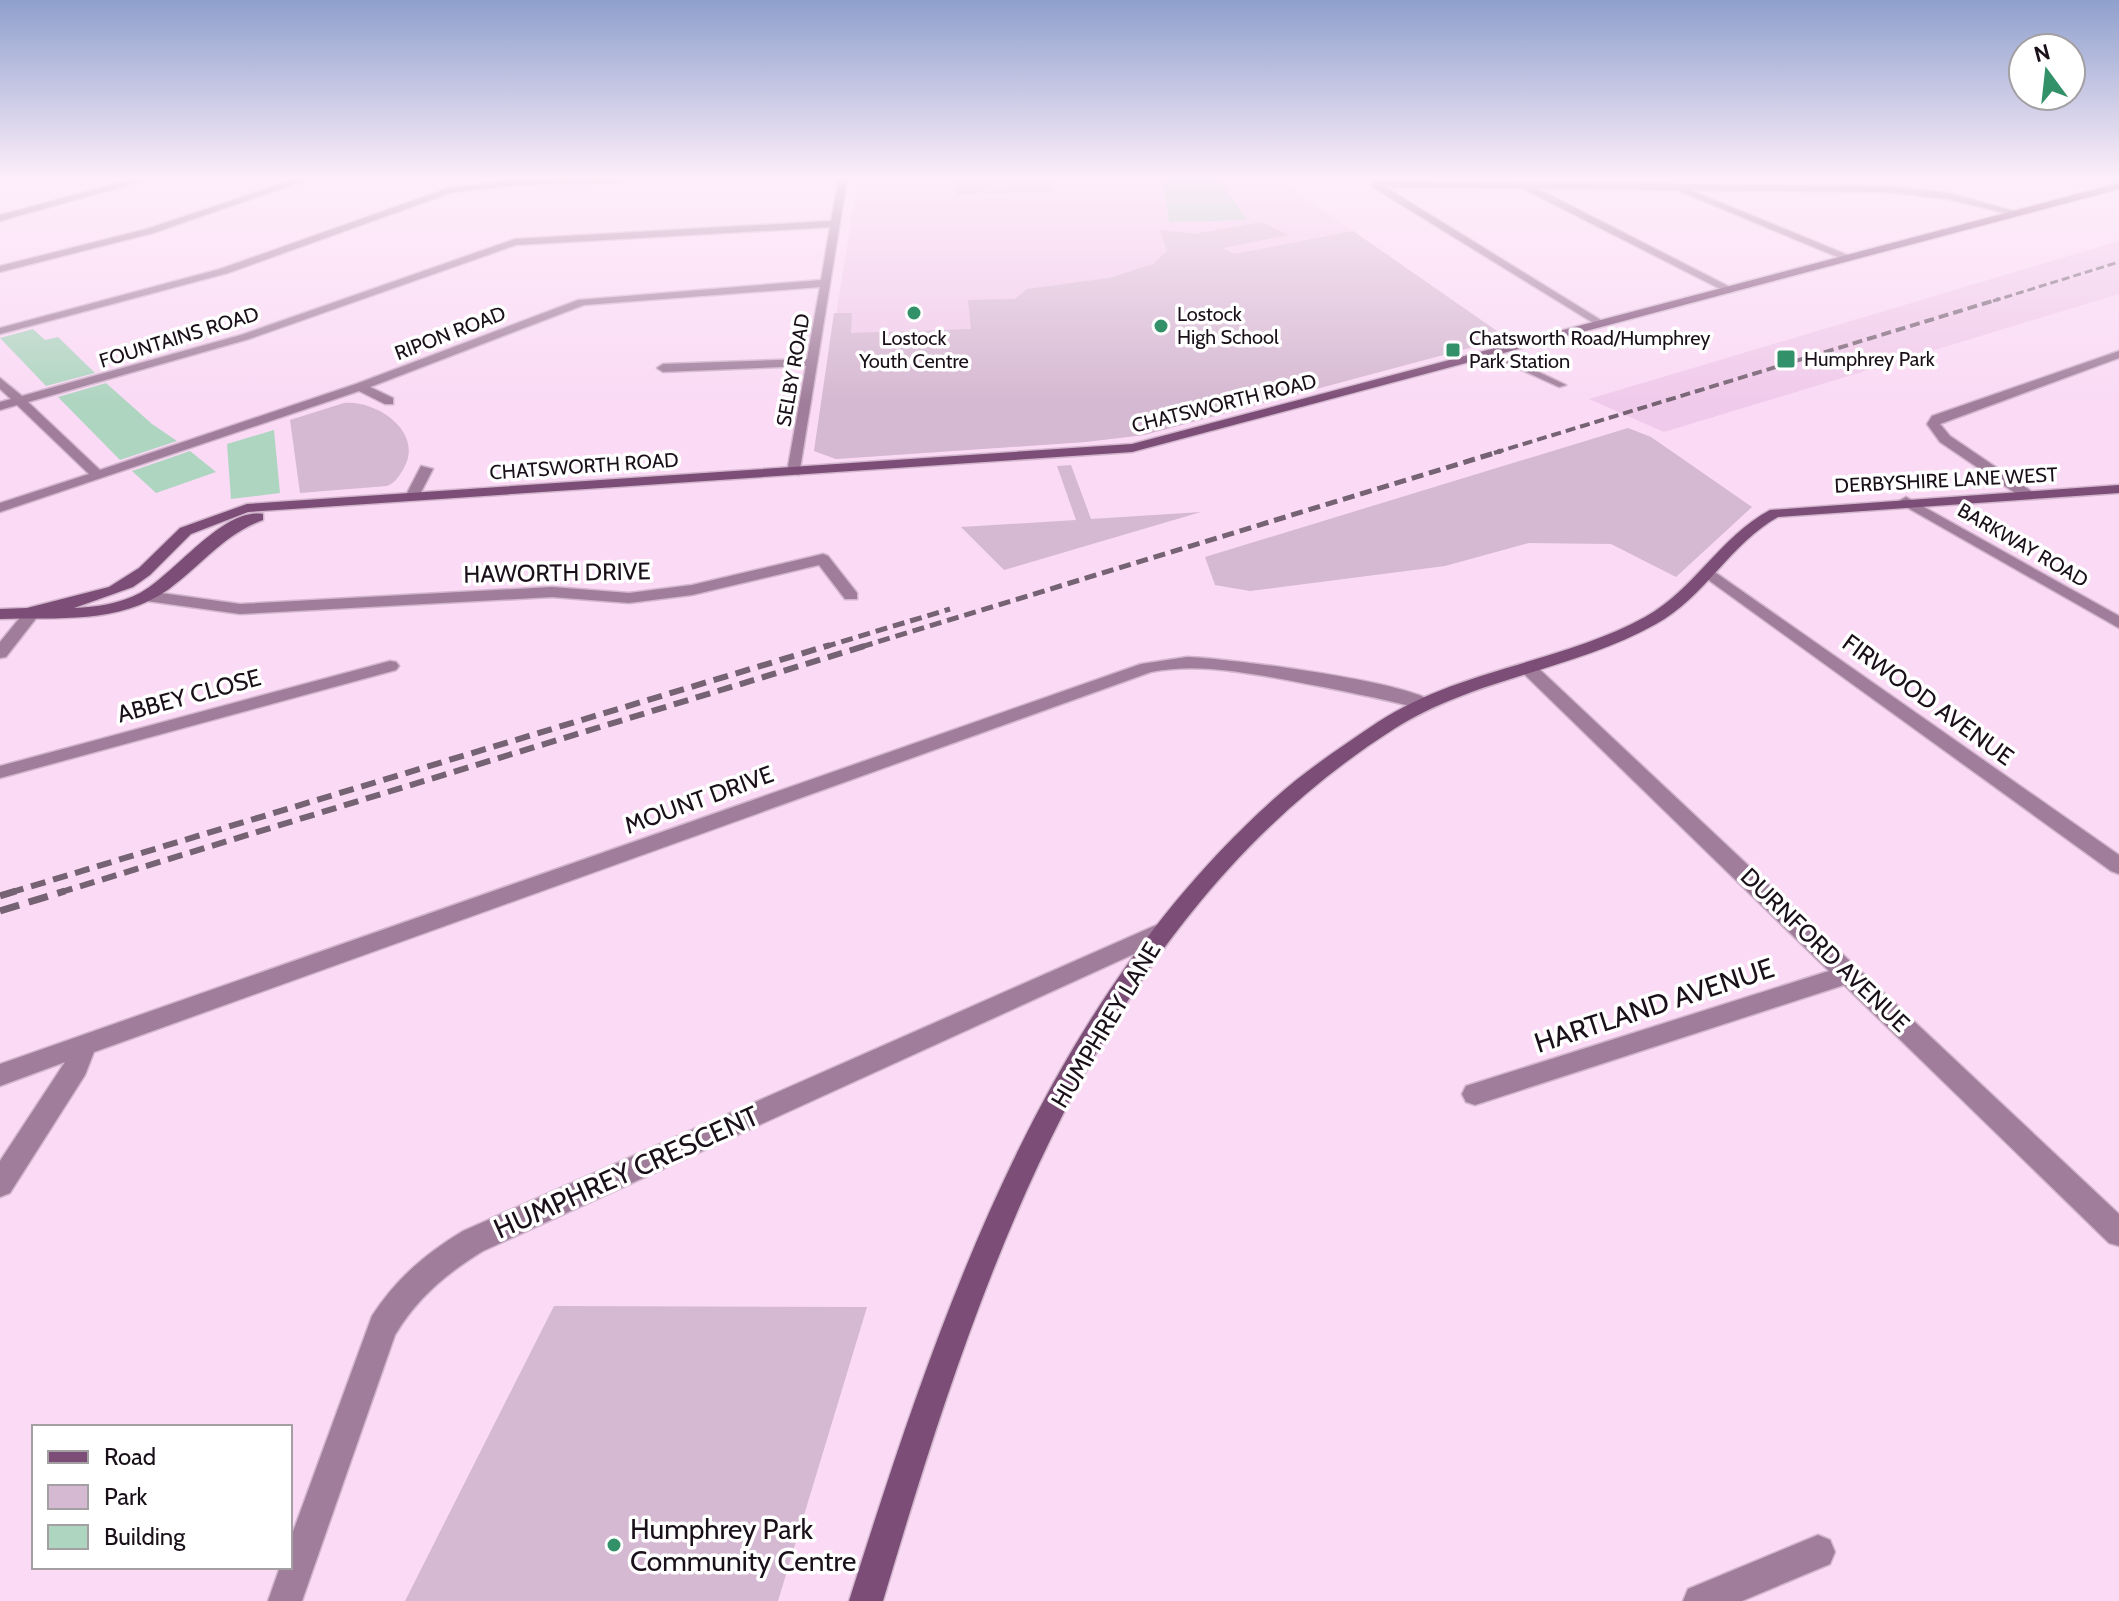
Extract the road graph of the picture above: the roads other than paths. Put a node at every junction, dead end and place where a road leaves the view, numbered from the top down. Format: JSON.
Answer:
{"nodes":[{"id":1,"x":60,"y":254,"type":"edge"},
{"id":2,"x":273,"y":254,"type":"edge"},
{"id":3,"x":482,"y":254,"type":"edge"},
{"id":4,"x":830,"y":254,"type":"edge"},
{"id":5,"x":1487,"y":254,"type":"edge"},
{"id":6,"x":1657,"y":254,"type":"edge"},
{"id":7,"x":1837,"y":254,"type":"edge"},
{"id":8,"x":1863,"y":254,"type":"edge"},
{"id":9,"x":1847,"y":258,"type":"junction"},
{"id":10,"x":0,"y":269,"type":"edge"},
{"id":11,"x":826,"y":283,"type":"junction"},
{"id":12,"x":1728,"y":290,"type":"junction"},
{"id":13,"x":1600,"y":324,"type":"junction"},
{"id":14,"x":0,"y":331,"type":"edge"},
{"id":15,"x":1492,"y":353,"type":"junction"},
{"id":16,"x":2119,"y":354,"type":"edge"},
{"id":17,"x":813,"y":362,"type":"junction"},
{"id":18,"x":663,"y":368,"type":"dead end"},
{"id":19,"x":0,"y":382,"type":"edge"},
{"id":20,"x":1562,"y":385,"type":"dead end"},
{"id":21,"x":360,"y":387,"type":"junction"},
{"id":22,"x":21,"y":400,"type":"junction"},
{"id":23,"x":389,"y":401,"type":"dead end"},
{"id":24,"x":0,"y":406,"type":"edge"},
{"id":25,"x":426,"y":469,"type":"dead end"},
{"id":26,"x":794,"y":472,"type":"junction"},
{"id":27,"x":98,"y":475,"type":"junction"},
{"id":28,"x":2119,"y":489,"type":"edge"},
{"id":29,"x":2026,"y":494,"type":"junction"},
{"id":30,"x":412,"y":497,"type":"junction"},
{"id":31,"x":1906,"y":501,"type":"junction"},
{"id":32,"x":313,"y":503,"type":"junction"},
{"id":33,"x":0,"y":508,"type":"edge"},
{"id":34,"x":1775,"y":513,"type":"joint"},
{"id":35,"x":1709,"y":573,"type":"junction"},
{"id":36,"x":147,"y":596,"type":"junction"},
{"id":37,"x":851,"y":596,"type":"dead end"},
{"id":38,"x":33,"y":612,"type":"junction"},
{"id":39,"x":0,"y":614,"type":"edge"},
{"id":40,"x":2119,"y":623,"type":"edge"},
{"id":41,"x":0,"y":653,"type":"edge"},
{"id":42,"x":390,"y":666,"type":"dead end"},
{"id":43,"x":1529,"y":669,"type":"junction"},
{"id":44,"x":1426,"y":704,"type":"junction"},
{"id":45,"x":0,"y":772,"type":"edge"},
{"id":46,"x":2119,"y":866,"type":"edge"},
{"id":47,"x":1161,"y":932,"type":"junction"},
{"id":48,"x":1851,"y":973,"type":"junction"},
{"id":49,"x":84,"y":1046,"type":"junction"},
{"id":50,"x":0,"y":1075,"type":"edge"},
{"id":51,"x":1475,"y":1094,"type":"dead end"},
{"id":52,"x":0,"y":1184,"type":"edge"},
{"id":53,"x":2119,"y":1233,"type":"edge"},
{"id":54,"x":1818,"y":1552,"type":"dead end"},
{"id":55,"x":285,"y":1601,"type":"edge"},
{"id":56,"x":866,"y":1601,"type":"edge"},
{"id":57,"x":1700,"y":1601,"type":"edge"}],
"edges":[{"from":1,"to":10,"type":"street"},
{"from":2,"to":14,"type":"street"},
{"from":3,"to":22,"type":"street","name":"FOUNTAINS ROAD"},
{"from":4,"to":11,"type":"street","name":"SELBY ROAD"},
{"from":5,"to":13,"type":"street"},
{"from":6,"to":12,"type":"street"},
{"from":7,"to":9,"type":"street"},
{"from":8,"to":9,"type":"street","name":"CHATSWORTH ROAD"},
{"from":9,"to":12,"type":"street","name":"CHATSWORTH ROAD"},
{"from":11,"to":17,"type":"street","name":"SELBY ROAD"},
{"from":11,"to":21,"type":"street","name":"RIPON ROAD"},
{"from":12,"to":13,"type":"street","name":"CHATSWORTH ROAD"},
{"from":13,"to":15,"type":"street","name":"CHATSWORTH ROAD"},
{"from":15,"to":20,"type":"lane"},
{"from":15,"to":26,"type":"street","name":"CHATSWORTH ROAD"},
{"from":16,"to":29,"type":"street"},
{"from":17,"to":18,"type":"street"},
{"from":17,"to":26,"type":"street","name":"SELBY ROAD"},
{"from":19,"to":22,"type":"street"},
{"from":21,"to":23,"type":"street"},
{"from":21,"to":27,"type":"street","name":"RIPON ROAD"},
{"from":22,"to":24,"type":"street","name":"FOUNTAINS ROAD"},
{"from":22,"to":27,"type":"street"},
{"from":25,"to":30,"type":"street"},
{"from":26,"to":30,"type":"street","name":"CHATSWORTH ROAD"},
{"from":27,"to":33,"type":"street","name":"RIPON ROAD"},
{"from":28,"to":29,"type":"street","name":"DERBYSHIRE LANE WEST"},
{"from":29,"to":31,"type":"street","name":"DERBYSHIRE LANE WEST"},
{"from":30,"to":32,"type":"street","name":"CHATSWORTH ROAD"},
{"from":31,"to":34,"type":"street","name":"DERBYSHIRE LANE WEST"},
{"from":31,"to":40,"type":"street","name":"BARKWAY ROAD"},
{"from":32,"to":36,"type":"street","name":"CHATSWORTH ROAD"},
{"from":32,"to":38,"type":"street","name":"CHATSWORTH ROAD"},
{"from":34,"to":35,"type":"street","name":"HUMPHREY LANE"},
{"from":35,"to":43,"type":"street","name":"HUMPHREY LANE"},
{"from":35,"to":46,"type":"street","name":"FIRWOOD AVENUE"},
{"from":36,"to":37,"type":"street","name":"HAWORTH DRIVE"},
{"from":36,"to":38,"type":"street","name":"CHATSWORTH ROAD"},
{"from":38,"to":39,"type":"street"},
{"from":38,"to":41,"type":"street"},
{"from":42,"to":45,"type":"street","name":"ABBEY CLOSE"},
{"from":43,"to":44,"type":"street","name":"HUMPHREY LANE"},
{"from":43,"to":48,"type":"street","name":"DURNFORD AVENUE"},
{"from":44,"to":47,"type":"street","name":"HUMPHREY LANE"},
{"from":44,"to":49,"type":"street","name":"MOUNT DRIVE"},
{"from":47,"to":55,"type":"street","name":"HUMPHREY CRESCENT"},
{"from":47,"to":56,"type":"street","name":"HUMPHREY LANE"},
{"from":48,"to":51,"type":"street","name":"HARTLAND AVENUE"},
{"from":48,"to":53,"type":"street","name":"DURNFORD AVENUE"},
{"from":49,"to":50,"type":"street","name":"MOUNT DRIVE"},
{"from":49,"to":52,"type":"street"},
{"from":54,"to":57,"type":"street"}]}
